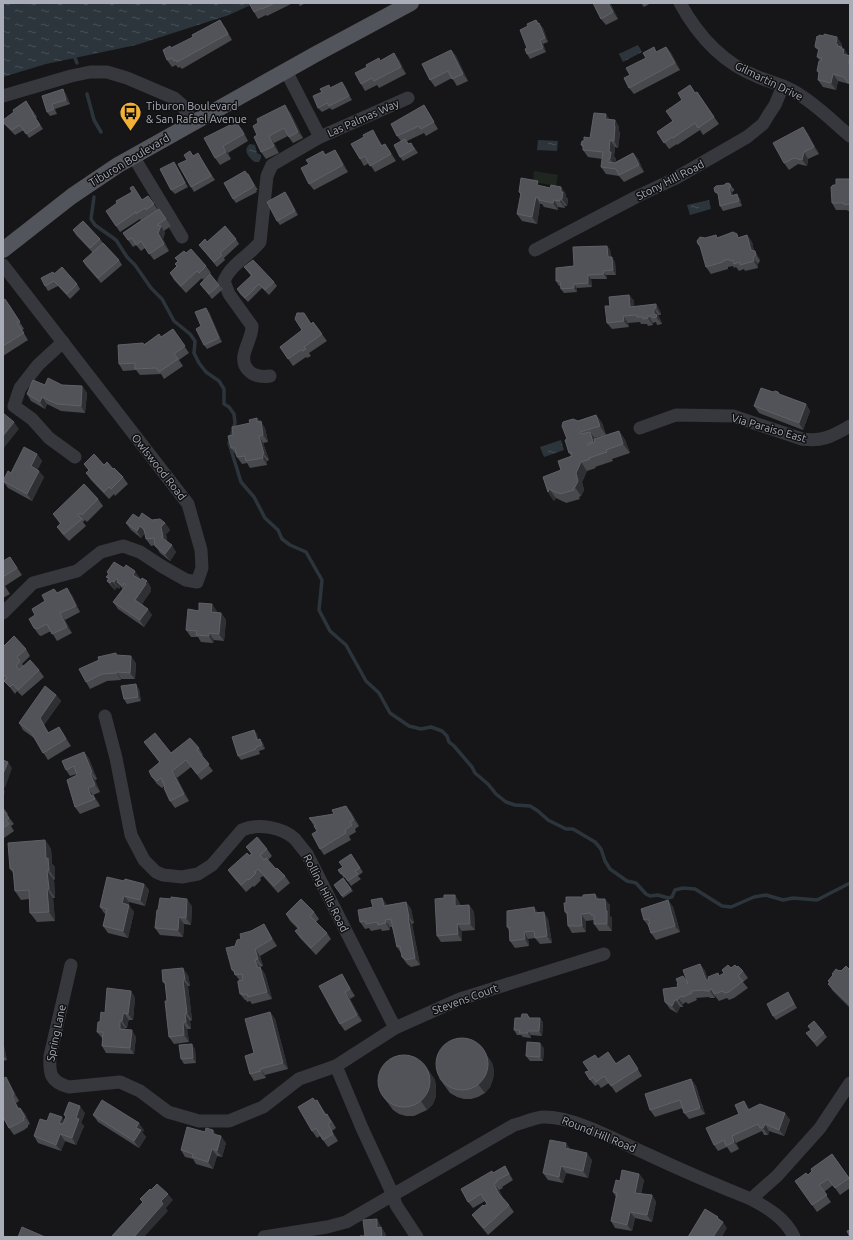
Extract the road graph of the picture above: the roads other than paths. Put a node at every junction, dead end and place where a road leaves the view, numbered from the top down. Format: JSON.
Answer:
{"nodes":[{"id":1,"x":410,"y":3,"type":"edge"},
{"id":2,"x":680,"y":3,"type":"edge"},
{"id":3,"x":286,"y":71,"type":"junction"},
{"id":4,"x":783,"y":86,"type":"junction"},
{"id":5,"x":3,"y":96,"type":"edge"},
{"id":6,"x":408,"y":98,"type":"dead end"},
{"id":7,"x":193,"y":123,"type":"junction"},
{"id":8,"x":850,"y":136,"type":"edge"},
{"id":9,"x":320,"y":137,"type":"junction"},
{"id":10,"x":133,"y":156,"type":"junction"},
{"id":11,"x":182,"y":237,"type":"dead end"},
{"id":12,"x":3,"y":250,"type":"edge"},
{"id":13,"x":535,"y":250,"type":"dead end"},
{"id":14,"x":3,"y":265,"type":"edge"},
{"id":15,"x":63,"y":342,"type":"junction"},
{"id":16,"x":270,"y":376,"type":"dead end"},
{"id":17,"x":850,"y":426,"type":"edge"},
{"id":18,"x":640,"y":428,"type":"dead end"},
{"id":19,"x":75,"y":457,"type":"dead end"},
{"id":20,"x":3,"y":614,"type":"edge"},
{"id":21,"x":105,"y":716,"type":"dead end"},
{"id":22,"x":604,"y":954,"type":"dead end"},
{"id":23,"x":71,"y":965,"type":"dead end"},
{"id":24,"x":395,"y":1028,"type":"junction"},
{"id":25,"x":336,"y":1066,"type":"junction"},
{"id":26,"x":850,"y":1083,"type":"edge"},
{"id":27,"x":393,"y":1195,"type":"junction"},
{"id":28,"x":751,"y":1199,"type":"junction"},
{"id":29,"x":264,"y":1237,"type":"edge"},
{"id":30,"x":417,"y":1237,"type":"edge"},
{"id":31,"x":794,"y":1237,"type":"edge"}],
"edges":[{"from":1,"to":3,"type":"main road","name":"Tiburon Boulevard"},
{"from":2,"to":4,"type":"street","name":"Gilmartin Drive"},
{"from":3,"to":7,"type":"main road","name":"Tiburon Boulevard"},
{"from":3,"to":9,"type":"street","name":"Las Palmas Way"},
{"from":4,"to":8,"type":"street","name":"Gilmartin Drive"},
{"from":4,"to":13,"type":"street","name":"Stony Hill Road"},
{"from":5,"to":7,"type":"street"},
{"from":6,"to":9,"type":"street","name":"Las Palmas Way"},
{"from":7,"to":10,"type":"main road","name":"Tiburon Boulevard"},
{"from":9,"to":16,"type":"street"},
{"from":10,"to":11,"type":"street"},
{"from":10,"to":12,"type":"main road","name":"Tiburon Boulevard"},
{"from":14,"to":15,"type":"street","name":"Owlswood Road"},
{"from":15,"to":19,"type":"street"},
{"from":15,"to":20,"type":"street","name":"Owlswood Road"},
{"from":17,"to":18,"type":"street","name":"Via Paraiso East"},
{"from":21,"to":24,"type":"street","name":"Rolling Hills Road"},
{"from":22,"to":24,"type":"street","name":"Stevens Court"},
{"from":23,"to":25,"type":"street","name":"Spring Lane"},
{"from":24,"to":25,"type":"street","name":"Stevens Court"},
{"from":25,"to":27,"type":"street"},
{"from":26,"to":28,"type":"street"},
{"from":27,"to":28,"type":"street","name":"Round Hill Road"},
{"from":27,"to":29,"type":"street","name":"Round Hill Road"},
{"from":27,"to":30,"type":"street"},
{"from":28,"to":31,"type":"street","name":"Round Hill Road"}]}
